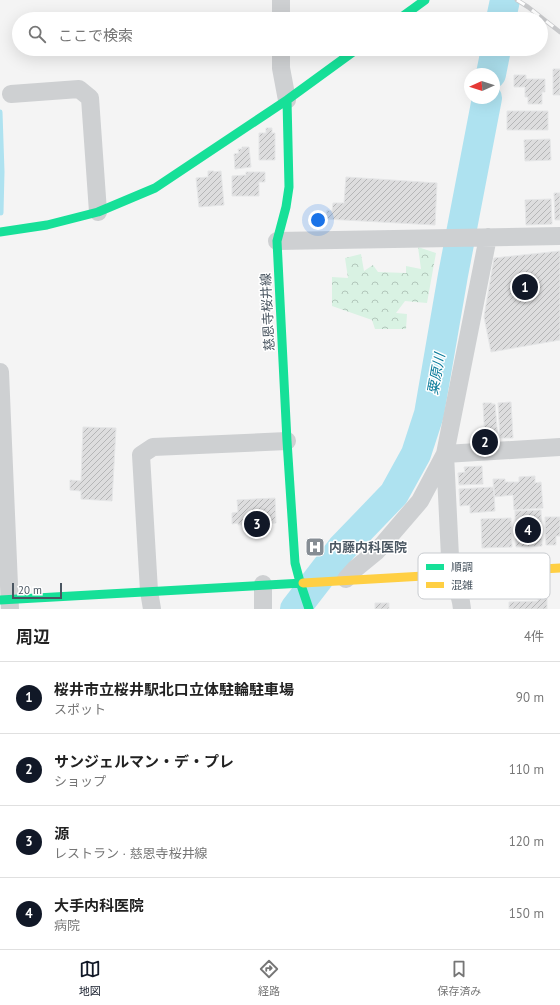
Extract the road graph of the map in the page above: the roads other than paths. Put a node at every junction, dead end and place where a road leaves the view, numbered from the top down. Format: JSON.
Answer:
{"nodes":[{"id":1,"x":281,"y":0,"type":"edge"},
{"id":2,"x":425,"y":0,"type":"edge"},
{"id":3,"x":281,"y":12,"type":"edge"},
{"id":4,"x":408,"y":12,"type":"edge"},
{"id":5,"x":281,"y":56,"type":"edge"},
{"id":6,"x":347,"y":56,"type":"edge"},
{"id":7,"x":10,"y":94,"type":"dead end"},
{"id":8,"x":287,"y":100,"type":"junction"},
{"id":9,"x":98,"y":212,"type":"junction"},
{"id":10,"x":0,"y":232,"type":"edge"},
{"id":11,"x":560,"y":236,"type":"edge"},
{"id":12,"x":482,"y":237,"type":"junction"},
{"id":13,"x":277,"y":242,"type":"junction"},
{"id":14,"x":0,"y":372,"type":"edge"},
{"id":15,"x":287,"y":441,"type":"junction"},
{"id":16,"x":560,"y":447,"type":"edge"},
{"id":17,"x":445,"y":454,"type":"junction"},
{"id":18,"x":450,"y":553,"type":"edge"},
{"id":19,"x":560,"y":568,"type":"edge"},
{"id":20,"x":550,"y":569,"type":"edge"},
{"id":21,"x":418,"y":576,"type":"edge"},
{"id":22,"x":346,"y":579,"type":"junction"},
{"id":23,"x":300,"y":582,"type":"junction"},
{"id":24,"x":269,"y":584,"type":"junction"},
{"id":25,"x":149,"y":591,"type":"junction"},
{"id":26,"x":460,"y":599,"type":"edge"},
{"id":27,"x":7,"y":602,"type":"edge"},
{"id":28,"x":152,"y":609,"type":"edge"},
{"id":29,"x":263,"y":609,"type":"edge"},
{"id":30,"x":309,"y":609,"type":"edge"},
{"id":31,"x":462,"y":609,"type":"edge"}],
"edges":[{"from":1,"to":3,"type":"street"},
{"from":2,"to":4,"type":"street"},
{"from":5,"to":8,"type":"street"},
{"from":6,"to":8,"type":"street"},
{"from":7,"to":9,"type":"street"},
{"from":8,"to":9,"type":"street"},
{"from":8,"to":13,"type":"street","name":"慈恩寺桜井線"},
{"from":9,"to":10,"type":"street"},
{"from":11,"to":12,"type":"street"},
{"from":12,"to":13,"type":"street"},
{"from":12,"to":17,"type":"street"},
{"from":13,"to":15,"type":"street","name":"慈恩寺桜井線"},
{"from":14,"to":27,"type":"street"},
{"from":15,"to":23,"type":"street","name":"慈恩寺桜井線"},
{"from":15,"to":25,"type":"street"},
{"from":16,"to":17,"type":"street"},
{"from":17,"to":18,"type":"street"},
{"from":17,"to":22,"type":"street"},
{"from":19,"to":20,"type":"street"},
{"from":21,"to":22,"type":"street"},
{"from":22,"to":23,"type":"street"},
{"from":23,"to":24,"type":"street"},
{"from":23,"to":30,"type":"street","name":"慈恩寺桜井線"},
{"from":24,"to":25,"type":"street"},
{"from":24,"to":29,"type":"street"},
{"from":25,"to":27,"type":"street"},
{"from":25,"to":28,"type":"street"},
{"from":26,"to":31,"type":"street"}]}
